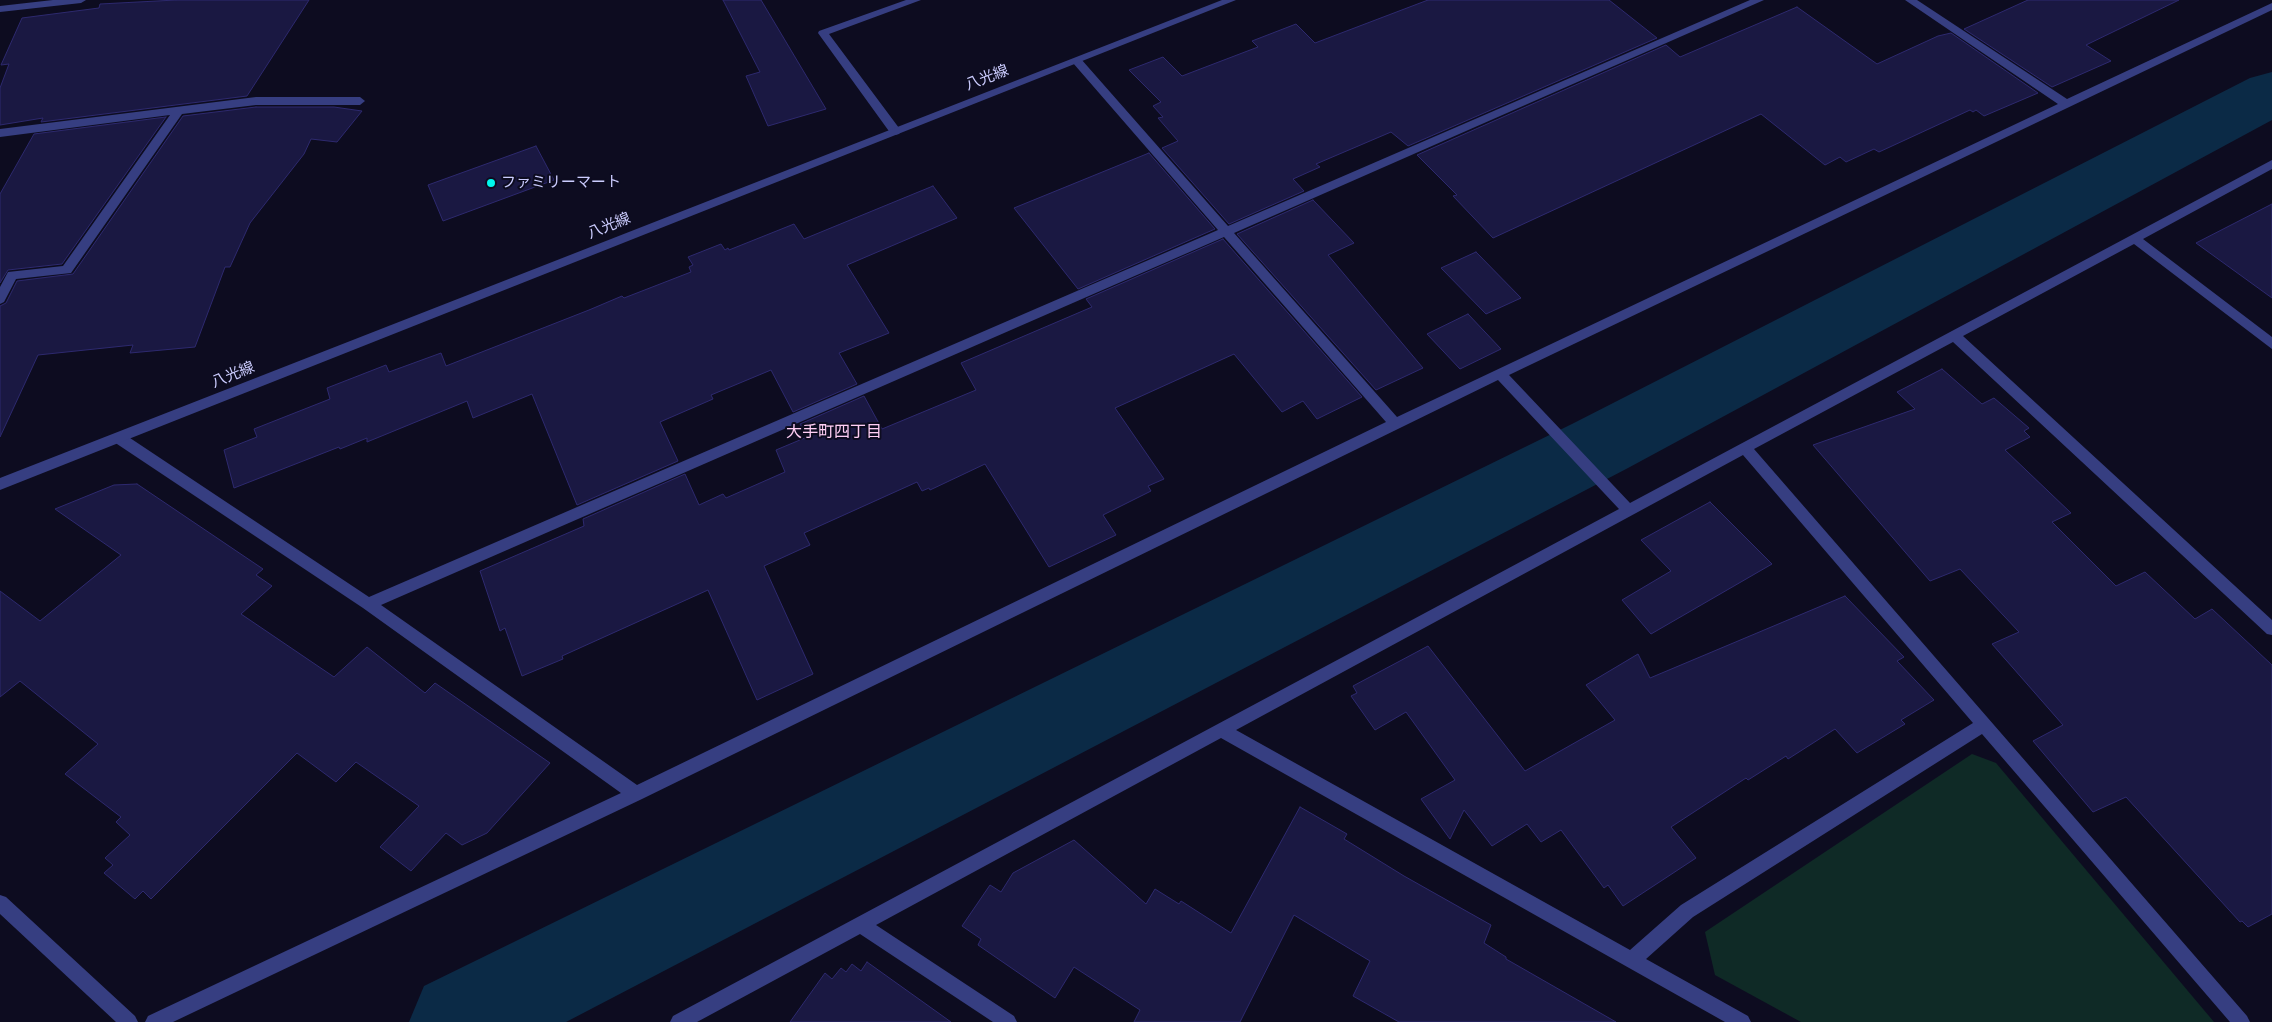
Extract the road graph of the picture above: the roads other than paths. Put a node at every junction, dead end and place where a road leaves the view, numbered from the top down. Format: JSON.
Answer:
{"nodes":[{"id":1,"x":81,"y":0,"type":"edge"},
{"id":2,"x":916,"y":0,"type":"edge"},
{"id":3,"x":1232,"y":0,"type":"edge"},
{"id":4,"x":1759,"y":0,"type":"edge"},
{"id":5,"x":1910,"y":0,"type":"edge"},
{"id":6,"x":2272,"y":6,"type":"edge"},
{"id":7,"x":0,"y":9,"type":"edge"},
{"id":8,"x":1077,"y":61,"type":"junction"},
{"id":9,"x":360,"y":101,"type":"dead end"},
{"id":10,"x":2068,"y":105,"type":"junction"},
{"id":11,"x":179,"y":110,"type":"junction"},
{"id":12,"x":895,"y":131,"type":"junction"},
{"id":13,"x":0,"y":132,"type":"edge"},
{"id":14,"x":2272,"y":164,"type":"edge"},
{"id":15,"x":1226,"y":230,"type":"junction"},
{"id":16,"x":2134,"y":238,"type":"junction"},
{"id":17,"x":0,"y":298,"type":"edge"},
{"id":18,"x":1955,"y":336,"type":"junction"},
{"id":19,"x":2272,"y":344,"type":"edge"},
{"id":20,"x":1500,"y":374,"type":"junction"},
{"id":21,"x":1395,"y":424,"type":"junction"},
{"id":22,"x":118,"y":438,"type":"junction"},
{"id":23,"x":1745,"y":448,"type":"junction"},
{"id":24,"x":0,"y":484,"type":"edge"},
{"id":25,"x":1629,"y":511,"type":"junction"},
{"id":26,"x":368,"y":604,"type":"junction"},
{"id":27,"x":2272,"y":629,"type":"edge"},
{"id":28,"x":1984,"y":724,"type":"junction"},
{"id":29,"x":1222,"y":730,"type":"junction"},
{"id":30,"x":636,"y":794,"type":"junction"},
{"id":31,"x":0,"y":904,"type":"edge"},
{"id":32,"x":862,"y":925,"type":"junction"},
{"id":33,"x":1631,"y":962,"type":"junction"},
{"id":34,"x":129,"y":1022,"type":"edge"},
{"id":35,"x":154,"y":1022,"type":"edge"},
{"id":36,"x":679,"y":1022,"type":"edge"},
{"id":37,"x":1008,"y":1022,"type":"edge"},
{"id":38,"x":1742,"y":1022,"type":"edge"},
{"id":39,"x":2241,"y":1022,"type":"edge"}],
"edges":[{"from":1,"to":7,"type":"street"},
{"from":2,"to":12,"type":"street"},
{"from":3,"to":8,"type":"street","name":"八光線"},
{"from":4,"to":15,"type":"street"},
{"from":5,"to":10,"type":"street"},
{"from":6,"to":10,"type":"street"},
{"from":8,"to":12,"type":"street","name":"八光線"},
{"from":8,"to":15,"type":"street"},
{"from":9,"to":11,"type":"street"},
{"from":10,"to":20,"type":"street"},
{"from":11,"to":13,"type":"street"},
{"from":11,"to":17,"type":"street"},
{"from":12,"to":22,"type":"street","name":"八光線"},
{"from":14,"to":16,"type":"street"},
{"from":15,"to":21,"type":"street"},
{"from":15,"to":26,"type":"street"},
{"from":16,"to":18,"type":"street"},
{"from":16,"to":19,"type":"street"},
{"from":18,"to":23,"type":"street"},
{"from":18,"to":27,"type":"street"},
{"from":20,"to":21,"type":"street"},
{"from":20,"to":25,"type":"street"},
{"from":21,"to":30,"type":"street"},
{"from":22,"to":24,"type":"street","name":"八光線"},
{"from":22,"to":26,"type":"street"},
{"from":23,"to":25,"type":"street"},
{"from":23,"to":28,"type":"street"},
{"from":25,"to":29,"type":"street"},
{"from":26,"to":30,"type":"street"},
{"from":28,"to":33,"type":"street"},
{"from":28,"to":39,"type":"street"},
{"from":29,"to":32,"type":"street"},
{"from":29,"to":33,"type":"street"},
{"from":30,"to":35,"type":"street"},
{"from":31,"to":34,"type":"street"},
{"from":32,"to":36,"type":"street"},
{"from":32,"to":37,"type":"street"},
{"from":33,"to":38,"type":"street"}]}
